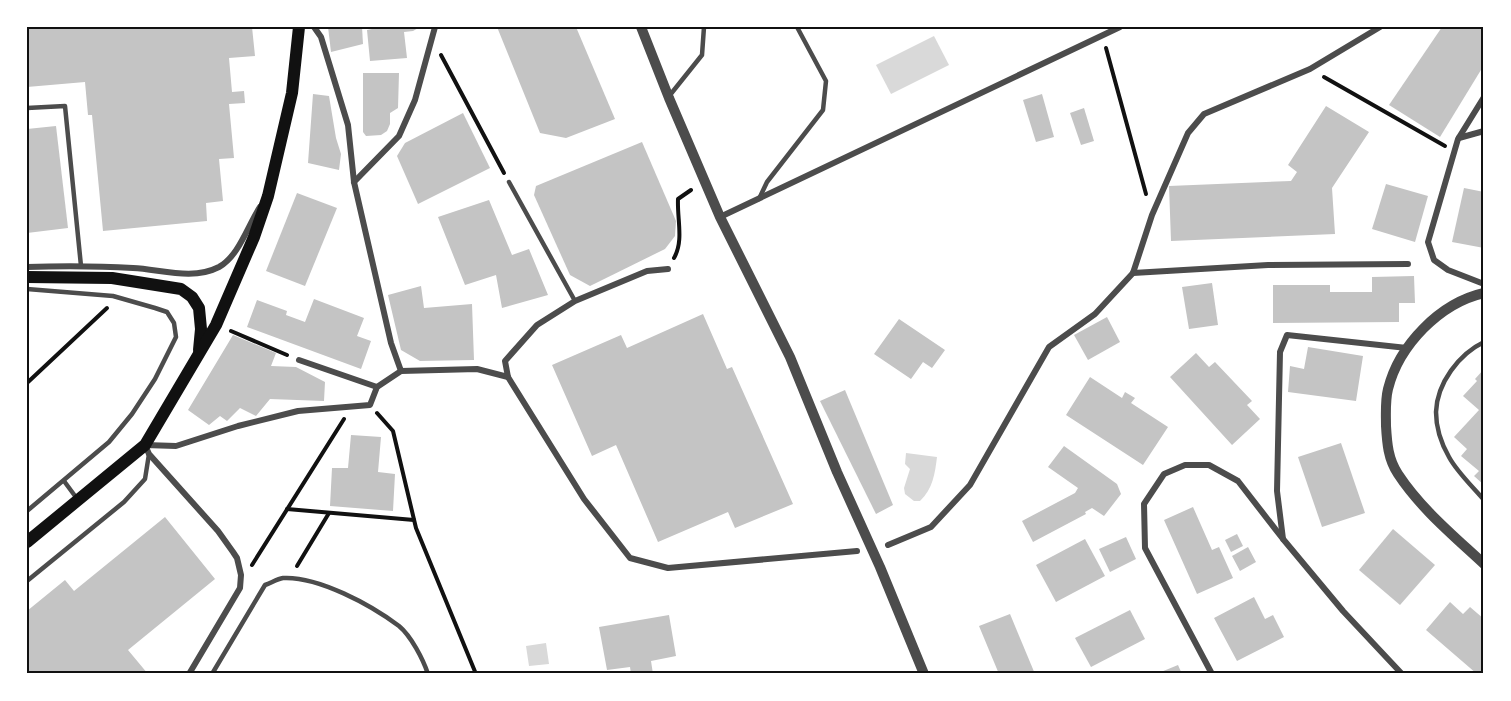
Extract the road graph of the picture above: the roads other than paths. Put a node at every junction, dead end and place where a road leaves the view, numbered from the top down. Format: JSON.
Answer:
{"nodes":[{"id":1,"x":299,"y":27,"type":"edge"},
{"id":2,"x":314,"y":27,"type":"edge"},
{"id":3,"x":435,"y":27,"type":"edge"},
{"id":4,"x":641,"y":27,"type":"edge"},
{"id":5,"x":704,"y":27,"type":"edge"},
{"id":6,"x":797,"y":27,"type":"edge"},
{"id":7,"x":1120,"y":27,"type":"edge"},
{"id":8,"x":1380,"y":27,"type":"edge"},
{"id":9,"x":1484,"y":97,"type":"edge"},
{"id":10,"x":669,"y":98,"type":"junction"},
{"id":11,"x":27,"y":108,"type":"edge"},
{"id":12,"x":1484,"y":131,"type":"edge"},
{"id":13,"x":1458,"y":139,"type":"junction"},
{"id":14,"x":354,"y":182,"type":"junction"},
{"id":15,"x":508,"y":182,"type":"road end"},
{"id":16,"x":268,"y":196,"type":"junction"},
{"id":17,"x":759,"y":199,"type":"junction"},
{"id":18,"x":720,"y":217,"type":"junction"},
{"id":19,"x":1408,"y":264,"type":"dead end"},
{"id":20,"x":81,"y":266,"type":"junction"},
{"id":21,"x":27,"y":267,"type":"edge"},
{"id":22,"x":668,"y":269,"type":"road end"},
{"id":23,"x":1133,"y":273,"type":"junction"},
{"id":24,"x":27,"y":277,"type":"edge"},
{"id":25,"x":1484,"y":284,"type":"edge"},
{"id":26,"x":27,"y":289,"type":"edge"},
{"id":27,"x":1484,"y":292,"type":"edge"},
{"id":28,"x":575,"y":301,"type":"junction"},
{"id":29,"x":1484,"y":342,"type":"edge"},
{"id":30,"x":1408,"y":348,"type":"junction"},
{"id":31,"x":198,"y":357,"type":"junction"},
{"id":32,"x":299,"y":360,"type":"road end"},
{"id":33,"x":401,"y":371,"type":"junction"},
{"id":34,"x":508,"y":377,"type":"junction"},
{"id":35,"x":377,"y":387,"type":"junction"},
{"id":36,"x":147,"y":449,"type":"junction"},
{"id":37,"x":63,"y":481,"type":"junction"},
{"id":38,"x":1484,"y":500,"type":"edge"},
{"id":39,"x":79,"y":501,"type":"junction"},
{"id":40,"x":27,"y":512,"type":"edge"},
{"id":41,"x":1283,"y":539,"type":"junction"},
{"id":42,"x":27,"y":542,"type":"edge"},
{"id":43,"x":888,"y":545,"type":"dead end"},
{"id":44,"x":857,"y":551,"type":"dead end"},
{"id":45,"x":1484,"y":564,"type":"edge"},
{"id":46,"x":27,"y":581,"type":"edge"},
{"id":47,"x":189,"y":674,"type":"edge"},
{"id":48,"x":212,"y":674,"type":"edge"},
{"id":49,"x":428,"y":674,"type":"edge"},
{"id":50,"x":924,"y":674,"type":"edge"},
{"id":51,"x":1212,"y":674,"type":"edge"},
{"id":52,"x":1402,"y":674,"type":"edge"}],
"edges":[{"from":1,"to":16,"type":"main road"},
{"from":2,"to":14,"type":"street"},
{"from":3,"to":14,"type":"street"},
{"from":4,"to":10,"type":"street"},
{"from":5,"to":10,"type":"lane"},
{"from":6,"to":17,"type":"lane"},
{"from":7,"to":17,"type":"street"},
{"from":8,"to":23,"type":"street"},
{"from":9,"to":13,"type":"street"},
{"from":10,"to":18,"type":"street"},
{"from":11,"to":20,"type":"lane"},
{"from":12,"to":13,"type":"street"},
{"from":13,"to":25,"type":"street"},
{"from":14,"to":33,"type":"street"},
{"from":15,"to":28,"type":"lane"},
{"from":16,"to":20,"type":"street"},
{"from":16,"to":31,"type":"main road"},
{"from":17,"to":18,"type":"street"},
{"from":18,"to":50,"type":"street"},
{"from":19,"to":23,"type":"street"},
{"from":20,"to":21,"type":"street"},
{"from":22,"to":28,"type":"street"},
{"from":23,"to":43,"type":"street"},
{"from":24,"to":31,"type":"main road"},
{"from":26,"to":37,"type":"lane"},
{"from":27,"to":30,"type":"street"},
{"from":28,"to":34,"type":"street"},
{"from":29,"to":38,"type":"lane"},
{"from":30,"to":41,"type":"street"},
{"from":30,"to":45,"type":"street"},
{"from":31,"to":36,"type":"main road"},
{"from":32,"to":35,"type":"street"},
{"from":33,"to":34,"type":"street"},
{"from":33,"to":35,"type":"street"},
{"from":34,"to":44,"type":"street"},
{"from":35,"to":36,"type":"street"},
{"from":36,"to":39,"type":"main road"},
{"from":36,"to":46,"type":"lane"},
{"from":36,"to":47,"type":"street"},
{"from":37,"to":39,"type":"lane"},
{"from":37,"to":40,"type":"lane"},
{"from":39,"to":42,"type":"main road"},
{"from":41,"to":51,"type":"street"},
{"from":41,"to":52,"type":"street"},
{"from":48,"to":49,"type":"lane"}]}
